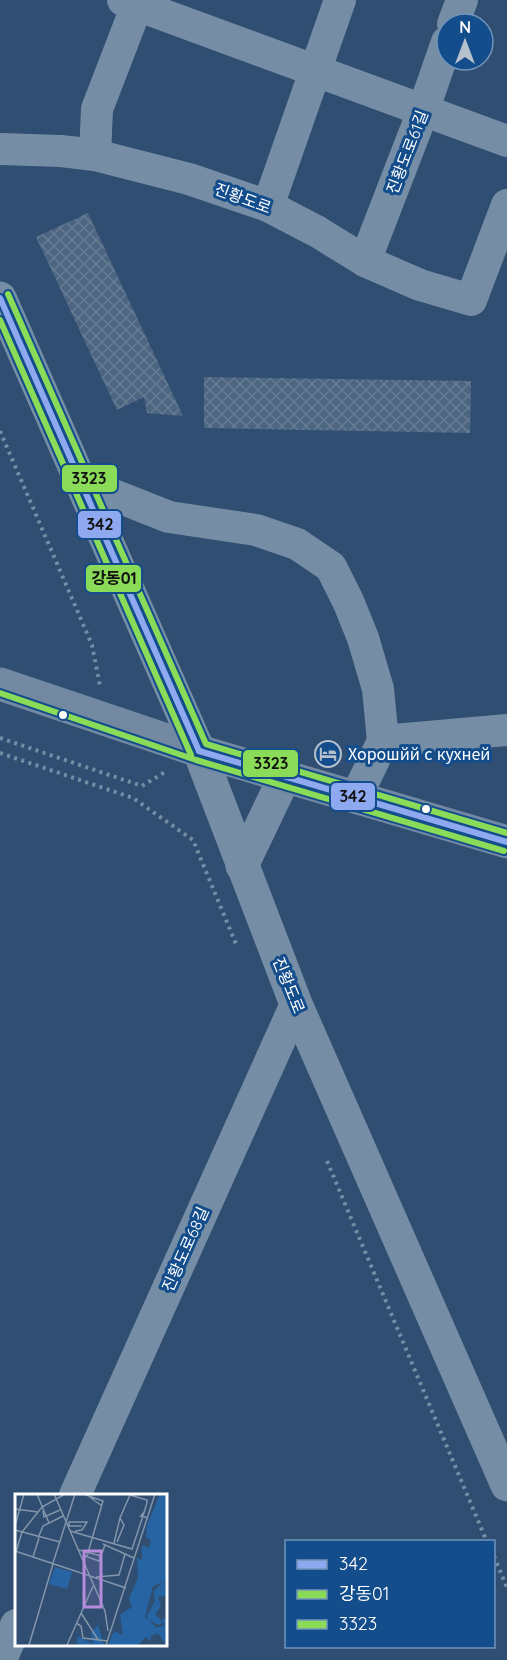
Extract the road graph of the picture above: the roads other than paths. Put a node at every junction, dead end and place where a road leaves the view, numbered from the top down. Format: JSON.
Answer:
{"nodes":[{"id":1,"x":340,"y":0,"type":"edge"},
{"id":2,"x":133,"y":2,"type":"edge"},
{"id":3,"x":314,"y":72,"type":"junction"},
{"id":4,"x":437,"y":72,"type":"edge"},
{"id":5,"x":423,"y":111,"type":"junction"},
{"id":6,"x":507,"y":141,"type":"edge"},
{"id":7,"x":0,"y":149,"type":"edge"},
{"id":8,"x":95,"y":155,"type":"junction"},
{"id":9,"x":507,"y":205,"type":"edge"},
{"id":10,"x":268,"y":206,"type":"junction"},
{"id":11,"x":365,"y":261,"type":"junction"},
{"id":12,"x":0,"y":298,"type":"edge"},
{"id":13,"x":80,"y":482,"type":"junction"},
{"id":14,"x":0,"y":684,"type":"edge"},
{"id":15,"x":507,"y":730,"type":"edge"},
{"id":16,"x":383,"y":741,"type":"junction"},
{"id":17,"x":198,"y":751,"type":"junction"},
{"id":18,"x":285,"y":776,"type":"junction"},
{"id":19,"x":356,"y":797,"type":"junction"},
{"id":20,"x":507,"y":842,"type":"edge"},
{"id":21,"x":242,"y":866,"type":"junction"},
{"id":22,"x":296,"y":1004,"type":"junction"},
{"id":23,"x":507,"y":1485,"type":"edge"},
{"id":24,"x":75,"y":1494,"type":"edge"},
{"id":25,"x":15,"y":1627,"type":"edge"},
{"id":26,"x":1,"y":1660,"type":"edge"}],
"edges":[{"from":1,"to":3,"type":"street"},
{"from":2,"to":3,"type":"street"},
{"from":2,"to":8,"type":"street"},
{"from":3,"to":5,"type":"street"},
{"from":3,"to":10,"type":"street"},
{"from":4,"to":5,"type":"street","name":"진황도로61길"},
{"from":5,"to":6,"type":"street"},
{"from":5,"to":11,"type":"street","name":"진황도로61길"},
{"from":7,"to":8,"type":"street","name":"진황도로"},
{"from":8,"to":10,"type":"street","name":"진황도로"},
{"from":9,"to":11,"type":"street","name":"진황도로"},
{"from":10,"to":11,"type":"street","name":"진황도로"},
{"from":12,"to":13,"type":"street","name":"진황도로"},
{"from":13,"to":16,"type":"street"},
{"from":13,"to":17,"type":"street","name":"진황도로"},
{"from":14,"to":17,"type":"main road"},
{"from":15,"to":16,"type":"street"},
{"from":16,"to":19,"type":"street"},
{"from":17,"to":18,"type":"main road"},
{"from":17,"to":21,"type":"street","name":"진황도로"},
{"from":18,"to":19,"type":"main road"},
{"from":18,"to":21,"type":"street"},
{"from":19,"to":20,"type":"main road"},
{"from":21,"to":22,"type":"street","name":"진황도로"},
{"from":22,"to":23,"type":"street","name":"진황도로"},
{"from":22,"to":24,"type":"street","name":"진황도로68길"},
{"from":25,"to":26,"type":"street"}]}
